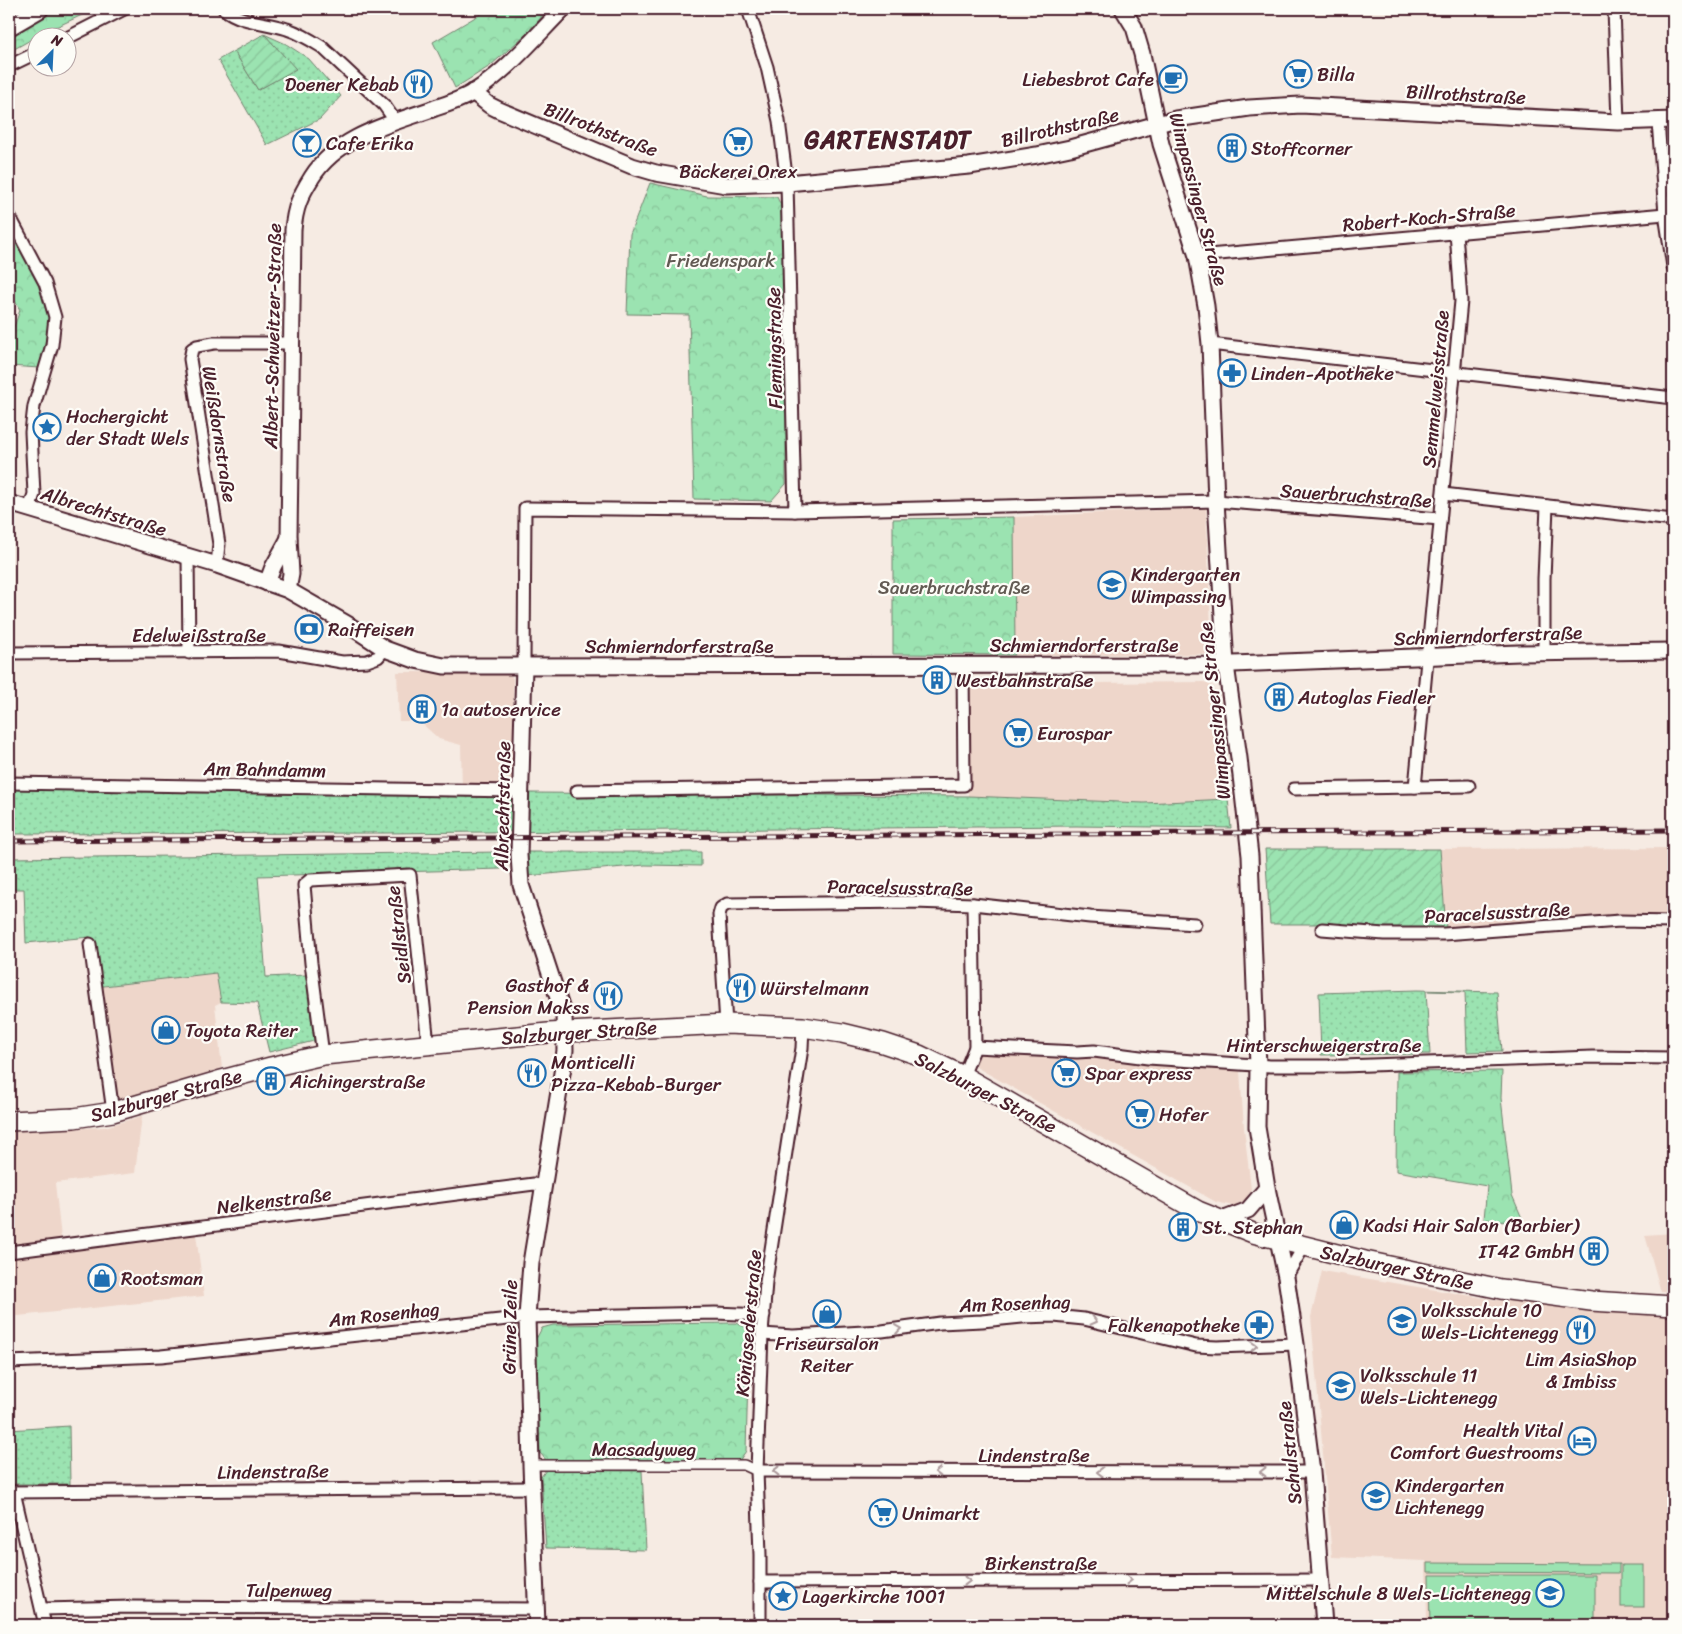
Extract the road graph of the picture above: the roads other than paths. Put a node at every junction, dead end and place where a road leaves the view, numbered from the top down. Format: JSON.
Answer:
{"nodes":[{"id":1,"x":40,"y":9,"type":"edge"},
{"id":2,"x":124,"y":9,"type":"edge"},
{"id":3,"x":224,"y":9,"type":"edge"},
{"id":4,"x":563,"y":9,"type":"edge"},
{"id":5,"x":748,"y":9,"type":"edge"},
{"id":6,"x":1123,"y":9,"type":"edge"},
{"id":7,"x":1614,"y":9,"type":"edge"},
{"id":8,"x":9,"y":27,"type":"edge"},
{"id":9,"x":78,"y":32,"type":"edge"},
{"id":10,"x":28,"y":57,"type":"edge"},
{"id":11,"x":9,"y":66,"type":"edge"},
{"id":12,"x":473,"y":92,"type":"junction"},
{"id":13,"x":1666,"y":120,"type":"edge"},
{"id":14,"x":396,"y":122,"type":"junction"},
{"id":15,"x":1618,"y":122,"type":"junction"},
{"id":16,"x":1157,"y":124,"type":"junction"},
{"id":17,"x":787,"y":183,"type":"junction"},
{"id":18,"x":1665,"y":214,"type":"junction"},
{"id":19,"x":9,"y":215,"type":"edge"},
{"id":20,"x":1456,"y":232,"type":"junction"},
{"id":21,"x":1197,"y":256,"type":"junction"},
{"id":22,"x":1673,"y":267,"type":"edge"},
{"id":23,"x":292,"y":343,"type":"junction"},
{"id":24,"x":1210,"y":344,"type":"junction"},
{"id":25,"x":1454,"y":373,"type":"junction"},
{"id":26,"x":1673,"y":398,"type":"edge"},
{"id":27,"x":1443,"y":494,"type":"junction"},
{"id":28,"x":1216,"y":501,"type":"junction"},
{"id":29,"x":9,"y":503,"type":"edge"},
{"id":30,"x":1547,"y":506,"type":"junction"},
{"id":31,"x":30,"y":510,"type":"junction"},
{"id":32,"x":795,"y":511,"type":"junction"},
{"id":33,"x":1440,"y":519,"type":"junction"},
{"id":34,"x":1673,"y":520,"type":"edge"},
{"id":35,"x":288,"y":538,"type":"junction"},
{"id":36,"x":188,"y":557,"type":"junction"},
{"id":37,"x":216,"y":565,"type":"junction"},
{"id":38,"x":266,"y":582,"type":"junction"},
{"id":39,"x":288,"y":590,"type":"junction"},
{"id":40,"x":385,"y":649,"type":"junction"},
{"id":41,"x":1673,"y":651,"type":"edge"},
{"id":42,"x":1544,"y":652,"type":"junction"},
{"id":43,"x":9,"y":653,"type":"edge"},
{"id":44,"x":189,"y":653,"type":"junction"},
{"id":45,"x":1428,"y":656,"type":"junction"},
{"id":46,"x":524,"y":665,"type":"junction"},
{"id":47,"x":1226,"y":665,"type":"junction"},
{"id":48,"x":963,"y":666,"type":"junction"},
{"id":49,"x":9,"y":783,"type":"edge"},
{"id":50,"x":1469,"y":786,"type":"dead end"},
{"id":51,"x":1415,"y":787,"type":"junction"},
{"id":52,"x":1294,"y":789,"type":"dead end"},
{"id":53,"x":521,"y":791,"type":"junction"},
{"id":54,"x":577,"y":791,"type":"dead end"},
{"id":55,"x":973,"y":904,"type":"junction"},
{"id":56,"x":1673,"y":922,"type":"edge"},
{"id":57,"x":1195,"y":924,"type":"dead end"},
{"id":58,"x":1322,"y":929,"type":"dead end"},
{"id":59,"x":90,"y":944,"type":"dead end"},
{"id":60,"x":726,"y":1024,"type":"junction"},
{"id":61,"x":803,"y":1027,"type":"junction"},
{"id":62,"x":565,"y":1033,"type":"junction"},
{"id":63,"x":428,"y":1044,"type":"junction"},
{"id":64,"x":975,"y":1047,"type":"junction"},
{"id":65,"x":323,"y":1055,"type":"junction"},
{"id":66,"x":1673,"y":1058,"type":"edge"},
{"id":67,"x":1258,"y":1066,"type":"junction"},
{"id":68,"x":963,"y":1076,"type":"junction"},
{"id":69,"x":113,"y":1112,"type":"junction"},
{"id":70,"x":9,"y":1121,"type":"edge"},
{"id":71,"x":543,"y":1186,"type":"junction"},
{"id":72,"x":1267,"y":1188,"type":"junction"},
{"id":73,"x":1222,"y":1220,"type":"junction"},
{"id":74,"x":1278,"y":1240,"type":"junction"},
{"id":75,"x":1304,"y":1246,"type":"junction"},
{"id":76,"x":9,"y":1252,"type":"edge"},
{"id":77,"x":1286,"y":1277,"type":"junction"},
{"id":78,"x":1673,"y":1306,"type":"edge"},
{"id":79,"x":764,"y":1315,"type":"junction"},
{"id":80,"x":527,"y":1317,"type":"junction"},
{"id":81,"x":762,"y":1334,"type":"junction"},
{"id":82,"x":1296,"y":1344,"type":"junction"},
{"id":83,"x":9,"y":1362,"type":"edge"},
{"id":84,"x":531,"y":1465,"type":"junction"},
{"id":85,"x":757,"y":1471,"type":"junction"},
{"id":86,"x":1312,"y":1472,"type":"junction"},
{"id":87,"x":532,"y":1488,"type":"junction"},
{"id":88,"x":12,"y":1492,"type":"edge"},
{"id":89,"x":1321,"y":1580,"type":"junction"},
{"id":90,"x":760,"y":1582,"type":"junction"},
{"id":91,"x":42,"y":1609,"type":"junction"},
{"id":92,"x":537,"y":1609,"type":"junction"},
{"id":93,"x":45,"y":1625,"type":"edge"},
{"id":94,"x":538,"y":1625,"type":"edge"},
{"id":95,"x":760,"y":1625,"type":"edge"},
{"id":96,"x":1324,"y":1625,"type":"edge"}],
"edges":[{"from":1,"to":8,"type":"main road"},
{"from":2,"to":9,"type":"street"},
{"from":3,"to":14,"type":"street"},
{"from":4,"to":12,"type":"street","name":"Albert-Schweitzer-Straße"},
{"from":5,"to":17,"type":"street","name":"Flemingstraße"},
{"from":6,"to":16,"type":"street","name":"Wimpassinger Straße"},
{"from":7,"to":15,"type":"street"},
{"from":10,"to":11,"type":"street"},
{"from":12,"to":14,"type":"street","name":"Albert-Schweitzer-Straße"},
{"from":12,"to":17,"type":"street","name":"Billrothstraße"},
{"from":13,"to":15,"type":"street","name":"Billrothstraße"},
{"from":13,"to":18,"type":"street"},
{"from":14,"to":23,"type":"street","name":"Albert-Schweitzer-Straße"},
{"from":15,"to":16,"type":"street","name":"Billrothstraße"},
{"from":16,"to":17,"type":"street","name":"Billrothstraße"},
{"from":16,"to":21,"type":"street","name":"Wimpassinger Straße"},
{"from":17,"to":32,"type":"street","name":"Flemingstraße"},
{"from":18,"to":20,"type":"street","name":"Robert-Koch-Straße"},
{"from":18,"to":22,"type":"street"},
{"from":19,"to":31,"type":"street"},
{"from":20,"to":21,"type":"street","name":"Robert-Koch-Straße"},
{"from":20,"to":25,"type":"street","name":"Semmelweisstraße"},
{"from":21,"to":24,"type":"street","name":"Wimpassinger Straße"},
{"from":23,"to":35,"type":"street","name":"Albert-Schweitzer-Straße"},
{"from":23,"to":37,"type":"street","name":"Weißdornstraße"},
{"from":24,"to":25,"type":"street"},
{"from":24,"to":28,"type":"street","name":"Wimpassinger Straße"},
{"from":25,"to":26,"type":"street"},
{"from":25,"to":27,"type":"street","name":"Semmelweisstraße"},
{"from":27,"to":30,"type":"street","name":"Sauerbruchstraße"},
{"from":27,"to":33,"type":"street","name":"Semmelweisstraße"},
{"from":28,"to":32,"type":"street","name":"Sauerbruchstraße"},
{"from":28,"to":33,"type":"street","name":"Sauerbruchstraße"},
{"from":28,"to":47,"type":"street","name":"Wimpassinger Straße"},
{"from":29,"to":31,"type":"street","name":"Albrechtstraße"},
{"from":30,"to":34,"type":"street","name":"Sauerbruchstraße"},
{"from":30,"to":42,"type":"street"},
{"from":31,"to":36,"type":"street","name":"Albrechtstraße"},
{"from":32,"to":46,"type":"street","name":"Sauerbruchstraße"},
{"from":33,"to":45,"type":"street","name":"Semmelweisstraße"},
{"from":35,"to":38,"type":"street","name":"Albert-Schweitzer-Straße"},
{"from":35,"to":39,"type":"street","name":"Albert-Schweitzer-Straße"},
{"from":36,"to":37,"type":"street","name":"Albrechtstraße"},
{"from":36,"to":44,"type":"street"},
{"from":37,"to":38,"type":"street","name":"Albrechtstraße"},
{"from":38,"to":39,"type":"street","name":"Albrechtstraße"},
{"from":39,"to":40,"type":"street","name":"Albrechtstraße"},
{"from":40,"to":44,"type":"street","name":"Edelweißstraße"},
{"from":40,"to":46,"type":"street","name":"Albrechtstraße"},
{"from":41,"to":42,"type":"street","name":"Schmierndorferstraße"},
{"from":42,"to":45,"type":"street","name":"Schmierndorferstraße"},
{"from":43,"to":44,"type":"street","name":"Edelweißstraße"},
{"from":45,"to":47,"type":"street","name":"Schmierndorferstraße"},
{"from":45,"to":51,"type":"street","name":"Semmelweisstraße"},
{"from":46,"to":48,"type":"street","name":"Schmierndorferstraße"},
{"from":46,"to":53,"type":"street","name":"Albrechtstraße"},
{"from":47,"to":48,"type":"street","name":"Schmierndorferstraße"},
{"from":47,"to":67,"type":"street","name":"Wimpassinger Straße"},
{"from":48,"to":54,"type":"street"},
{"from":49,"to":53,"type":"street","name":"Am Bahndamm"},
{"from":50,"to":51,"type":"street"},
{"from":51,"to":52,"type":"street"},
{"from":53,"to":62,"type":"street","name":"Albrechtstraße"},
{"from":55,"to":57,"type":"street","name":"Paracelsusstraße"},
{"from":55,"to":60,"type":"street","name":"Paracelsusstraße"},
{"from":55,"to":64,"type":"street"},
{"from":56,"to":58,"type":"street","name":"Paracelsusstraße"},
{"from":59,"to":69,"type":"street"},
{"from":60,"to":61,"type":"main road","name":"Salzburger Straße"},
{"from":60,"to":62,"type":"main road","name":"Salzburger Straße"},
{"from":61,"to":68,"type":"main road","name":"Salzburger Straße"},
{"from":61,"to":79,"type":"street","name":"Königsederstraße"},
{"from":62,"to":63,"type":"main road","name":"Salzburger Straße"},
{"from":62,"to":71,"type":"street","name":"Grüne Zeile"},
{"from":63,"to":65,"type":"main road","name":"Salzburger Straße"},
{"from":63,"to":65,"type":"street","name":"Seidlstraße"},
{"from":64,"to":67,"type":"street","name":"Hinterschweigerstraße"},
{"from":64,"to":68,"type":"street"},
{"from":65,"to":69,"type":"main road","name":"Salzburger Straße"},
{"from":66,"to":67,"type":"street","name":"Hinterschweigerstraße"},
{"from":67,"to":72,"type":"street","name":"Wimpassinger Straße"},
{"from":68,"to":73,"type":"main road","name":"Salzburger Straße"},
{"from":69,"to":70,"type":"main road","name":"Salzburger Straße"},
{"from":71,"to":76,"type":"street","name":"Nelkenstraße"},
{"from":71,"to":80,"type":"street","name":"Grüne Zeile"},
{"from":72,"to":73,"type":"street"},
{"from":72,"to":74,"type":"street","name":"Wimpassinger Straße"},
{"from":73,"to":74,"type":"main road","name":"Salzburger Straße"},
{"from":74,"to":75,"type":"main road","name":"Salzburger Straße"},
{"from":74,"to":77,"type":"street","name":"Schulstraße"},
{"from":75,"to":77,"type":"street"},
{"from":75,"to":78,"type":"main road","name":"Salzburger Straße"},
{"from":77,"to":82,"type":"street","name":"Schulstraße"},
{"from":79,"to":80,"type":"street","name":"Am Rosenhag"},
{"from":79,"to":81,"type":"street","name":"Königsederstraße"},
{"from":80,"to":83,"type":"street","name":"Am Rosenhag"},
{"from":80,"to":84,"type":"street","name":"Grüne Zeile"},
{"from":81,"to":82,"type":"street","name":"Am Rosenhag","one_way":true},
{"from":81,"to":85,"type":"street","name":"Königsederstraße"},
{"from":82,"to":86,"type":"street","name":"Schulstraße"},
{"from":84,"to":85,"type":"street","name":"Macsadyweg"},
{"from":84,"to":87,"type":"street","name":"Grüne Zeile"},
{"from":86,"to":85,"type":"street","name":"Lindenstraße","one_way":true},
{"from":85,"to":90,"type":"street","name":"Königsederstraße"},
{"from":86,"to":89,"type":"street","name":"Schulstraße"},
{"from":87,"to":88,"type":"street","name":"Lindenstraße"},
{"from":87,"to":92,"type":"street","name":"Grüne Zeile"},
{"from":88,"to":91,"type":"street"},
{"from":90,"to":89,"type":"street","name":"Birkenstraße","one_way":true},
{"from":89,"to":96,"type":"street","name":"Schulstraße"},
{"from":90,"to":95,"type":"street","name":"Königsederstraße"},
{"from":91,"to":92,"type":"street","name":"Tulpenweg"},
{"from":91,"to":93,"type":"street"},
{"from":92,"to":94,"type":"street","name":"Grüne Zeile"}]}
